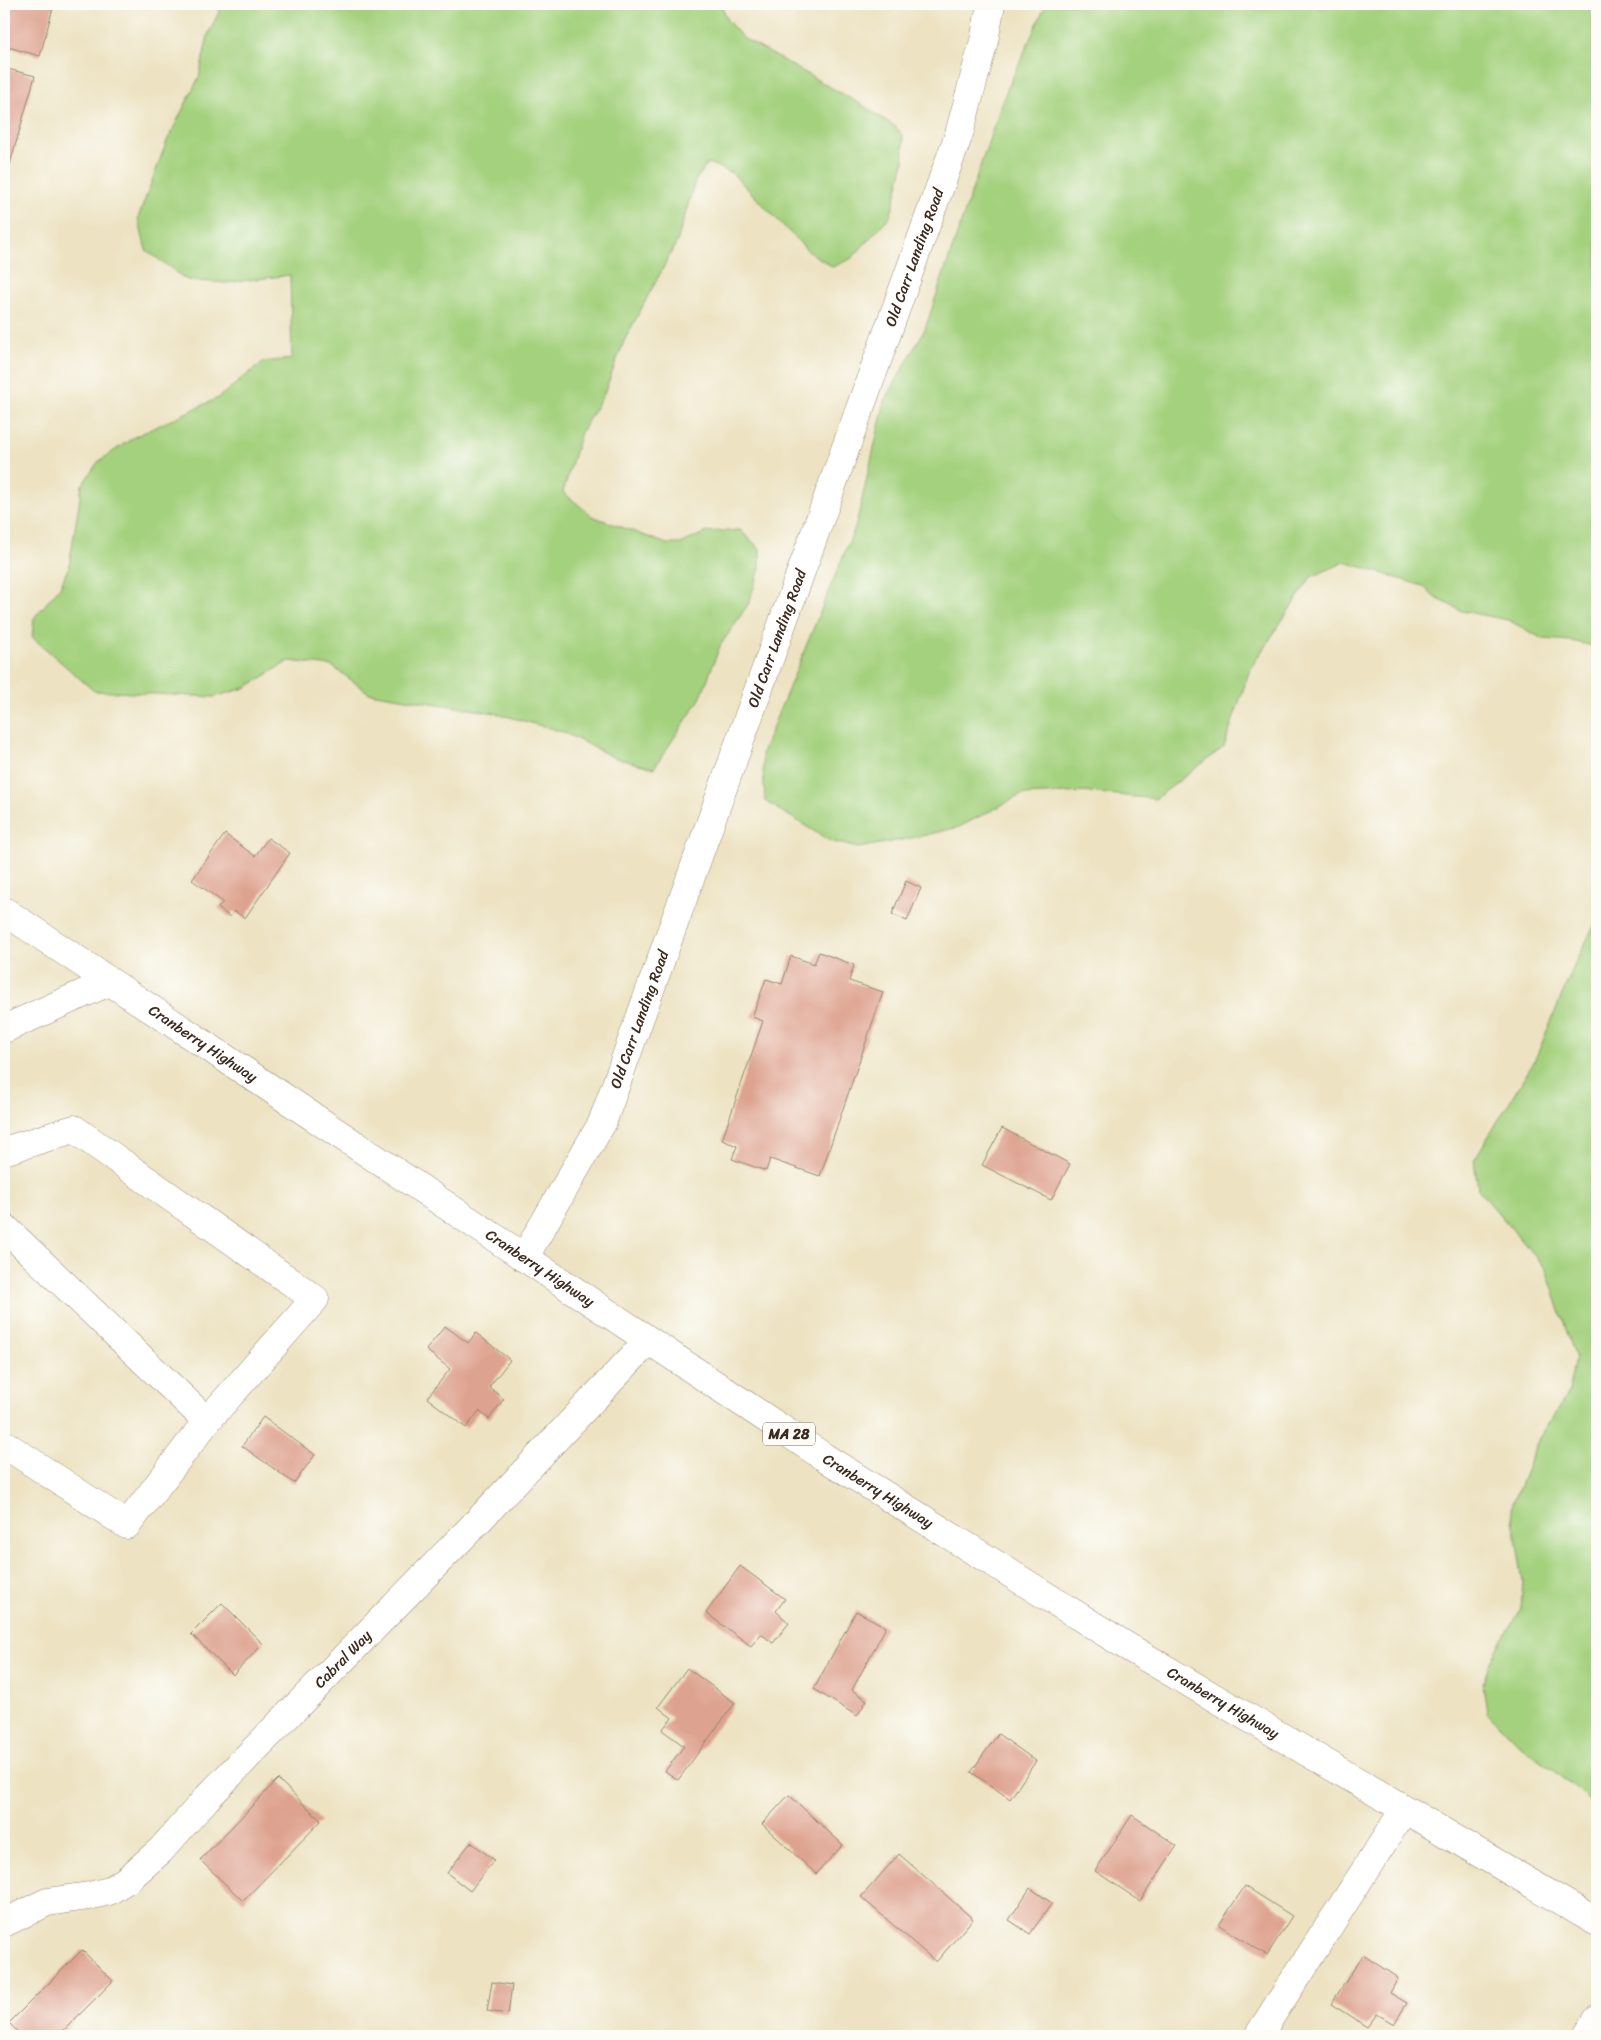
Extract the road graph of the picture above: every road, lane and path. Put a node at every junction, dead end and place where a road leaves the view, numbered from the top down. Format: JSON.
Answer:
{"nodes":[{"id":1,"x":991,"y":4,"type":"edge"},
{"id":2,"x":4,"y":911,"type":"edge"},
{"id":3,"x":109,"y":982,"type":"junction"},
{"id":4,"x":4,"y":1029,"type":"edge"},
{"id":5,"x":4,"y":1151,"type":"edge"},
{"id":6,"x":4,"y":1227,"type":"edge"},
{"id":7,"x":524,"y":1258,"type":"junction"},
{"id":8,"x":648,"y":1341,"type":"junction"},
{"id":9,"x":207,"y":1421,"type":"junction"},
{"id":10,"x":4,"y":1444,"type":"edge"},
{"id":11,"x":1404,"y":1810,"type":"junction"},
{"id":12,"x":1597,"y":1922,"type":"edge"},
{"id":13,"x":4,"y":1923,"type":"edge"},
{"id":14,"x":1597,"y":2020,"type":"edge"},
{"id":15,"x":1258,"y":2036,"type":"edge"},
{"id":16,"x":1587,"y":2036,"type":"edge"}],
"edges":[{"from":1,"to":7,"type":"street","name":"Old Carr Landing Road"},
{"from":2,"to":3,"type":"street","name":"Cranberry Highway","number":"MA 28"},
{"from":3,"to":4,"type":"street"},
{"from":3,"to":7,"type":"street","name":"Cranberry Highway","number":"MA 28"},
{"from":5,"to":9,"type":"street"},
{"from":6,"to":9,"type":"street"},
{"from":7,"to":8,"type":"street","name":"Cranberry Highway","number":"MA 28"},
{"from":8,"to":11,"type":"street","name":"Cranberry Highway","number":"MA 28"},
{"from":8,"to":13,"type":"street","name":"Cabral Way"},
{"from":9,"to":10,"type":"street"},
{"from":11,"to":12,"type":"street","name":"Cranberry Highway","number":"MA 28"},
{"from":11,"to":15,"type":"street"},
{"from":14,"to":16,"type":"street"}]}
